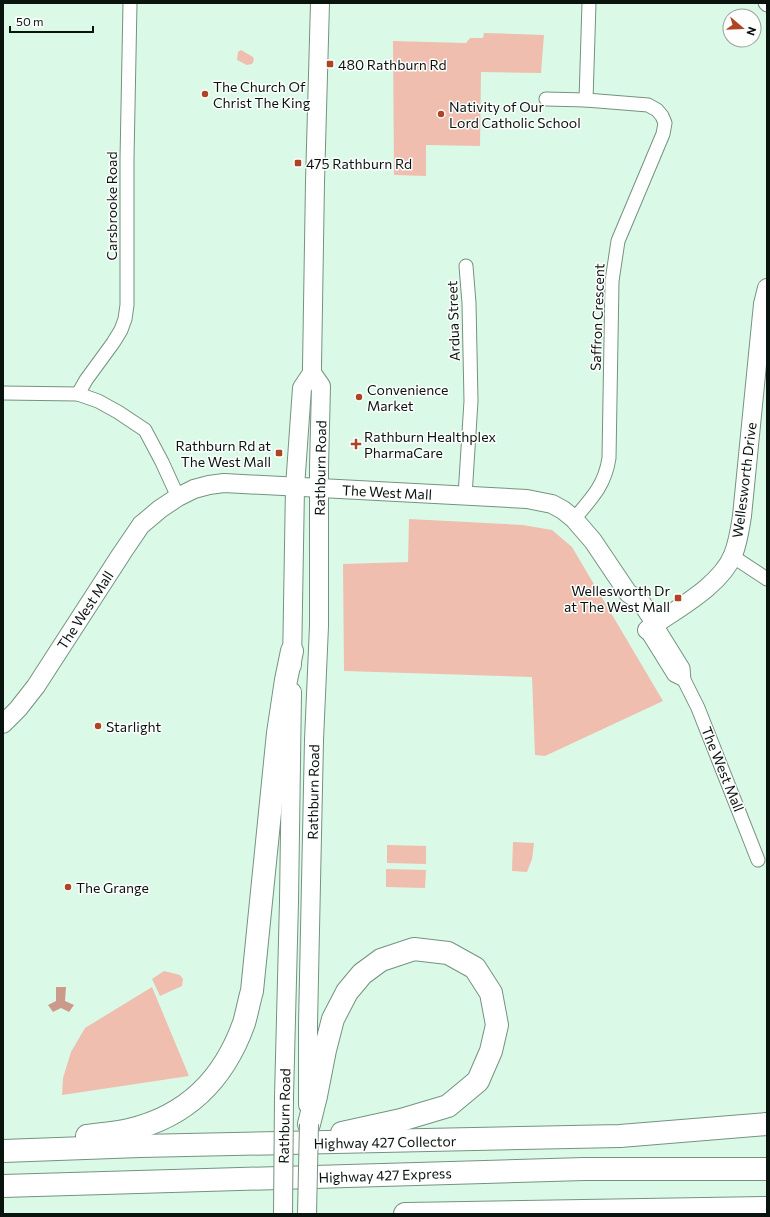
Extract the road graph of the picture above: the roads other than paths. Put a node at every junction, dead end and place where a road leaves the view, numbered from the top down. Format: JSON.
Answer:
{"nodes":[{"id":1,"x":130,"y":3,"type":"edge"},
{"id":2,"x":320,"y":3,"type":"edge"},
{"id":3,"x":589,"y":3,"type":"edge"},
{"id":4,"x":546,"y":99,"type":"dead end"},
{"id":5,"x":586,"y":100,"type":"junction"},
{"id":6,"x":466,"y":266,"type":"dead end"},
{"id":7,"x":767,"y":288,"type":"edge"},
{"id":8,"x":312,"y":373,"type":"junction"},
{"id":9,"x":3,"y":393,"type":"edge"},
{"id":10,"x":78,"y":394,"type":"junction"},
{"id":11,"x":295,"y":487,"type":"junction"},
{"id":12,"x":319,"y":488,"type":"junction"},
{"id":13,"x":465,"y":496,"type":"junction"},
{"id":14,"x":178,"y":497,"type":"junction"},
{"id":15,"x":574,"y":519,"type":"junction"},
{"id":16,"x":732,"y":556,"type":"junction"},
{"id":17,"x":767,"y":579,"type":"edge"},
{"id":18,"x":651,"y":627,"type":"junction"},
{"id":19,"x":292,"y":651,"type":"junction"},
{"id":20,"x":3,"y":724,"type":"edge"},
{"id":21,"x":758,"y":860,"type":"dead end"},
{"id":22,"x":312,"y":1096,"type":"junction"},
{"id":23,"x":308,"y":1124,"type":"joint"},
{"id":24,"x":767,"y":1124,"type":"edge"},
{"id":25,"x":767,"y":1134,"type":"edge"},
{"id":26,"x":620,"y":1136,"type":"junction"},
{"id":27,"x":292,"y":1144,"type":"junction"},
{"id":28,"x":3,"y":1150,"type":"edge"},
{"id":29,"x":767,"y":1169,"type":"edge"},
{"id":30,"x":3,"y":1186,"type":"edge"},
{"id":31,"x":767,"y":1208,"type":"edge"},
{"id":32,"x":283,"y":1214,"type":"edge"},
{"id":33,"x":307,"y":1214,"type":"edge"},
{"id":34,"x":405,"y":1214,"type":"edge"}],
"edges":[{"from":1,"to":10,"type":"street","name":"Carsbrooke Road"},
{"from":2,"to":8,"type":"main road","name":"Rathburn Road"},
{"from":3,"to":5,"type":"street"},
{"from":4,"to":5,"type":"street","name":"Saffron Crescent"},
{"from":5,"to":15,"type":"street","name":"Saffron Crescent"},
{"from":6,"to":13,"type":"street","name":"Ardua Street"},
{"from":7,"to":16,"type":"main road","name":"Wellesworth Drive"},
{"from":8,"to":11,"type":"main road","name":"Rathburn Road"},
{"from":8,"to":12,"type":"main road","name":"Rathburn Road"},
{"from":9,"to":10,"type":"street"},
{"from":10,"to":14,"type":"street"},
{"from":11,"to":12,"type":"main road","name":"The West Mall"},
{"from":11,"to":14,"type":"main road","name":"The West Mall"},
{"from":11,"to":19,"type":"main road","name":"Rathburn Road"},
{"from":12,"to":13,"type":"main road","name":"The West Mall"},
{"from":12,"to":22,"type":"main road","name":"Rathburn Road"},
{"from":13,"to":15,"type":"main road","name":"The West Mall"},
{"from":14,"to":20,"type":"main road","name":"The West Mall"},
{"from":15,"to":18,"type":"main road","name":"The West Mall"},
{"from":16,"to":17,"type":"street"},
{"from":16,"to":18,"type":"main road","name":"Wellesworth Drive"},
{"from":18,"to":21,"type":"street","name":"The West Mall"},
{"from":19,"to":28,"type":"highway"},
{"from":19,"to":32,"type":"main road","name":"Rathburn Road","bridge":true},
{"from":22,"to":23,"type":"highway"},
{"from":22,"to":27,"type":"highway"},
{"from":23,"to":33,"type":"main road","name":"Rathburn Road","bridge":true},
{"from":24,"to":26,"type":"highway","name":"Highway 427 Collector"},
{"from":25,"to":26,"type":"highway"},
{"from":26,"to":27,"type":"highway","name":"Highway 427 Collector"},
{"from":27,"to":28,"type":"highway","name":"Highway 427 Collector"},
{"from":29,"to":30,"type":"highway","name":"Highway 427 Express"},
{"from":31,"to":34,"type":"highway"}]}
